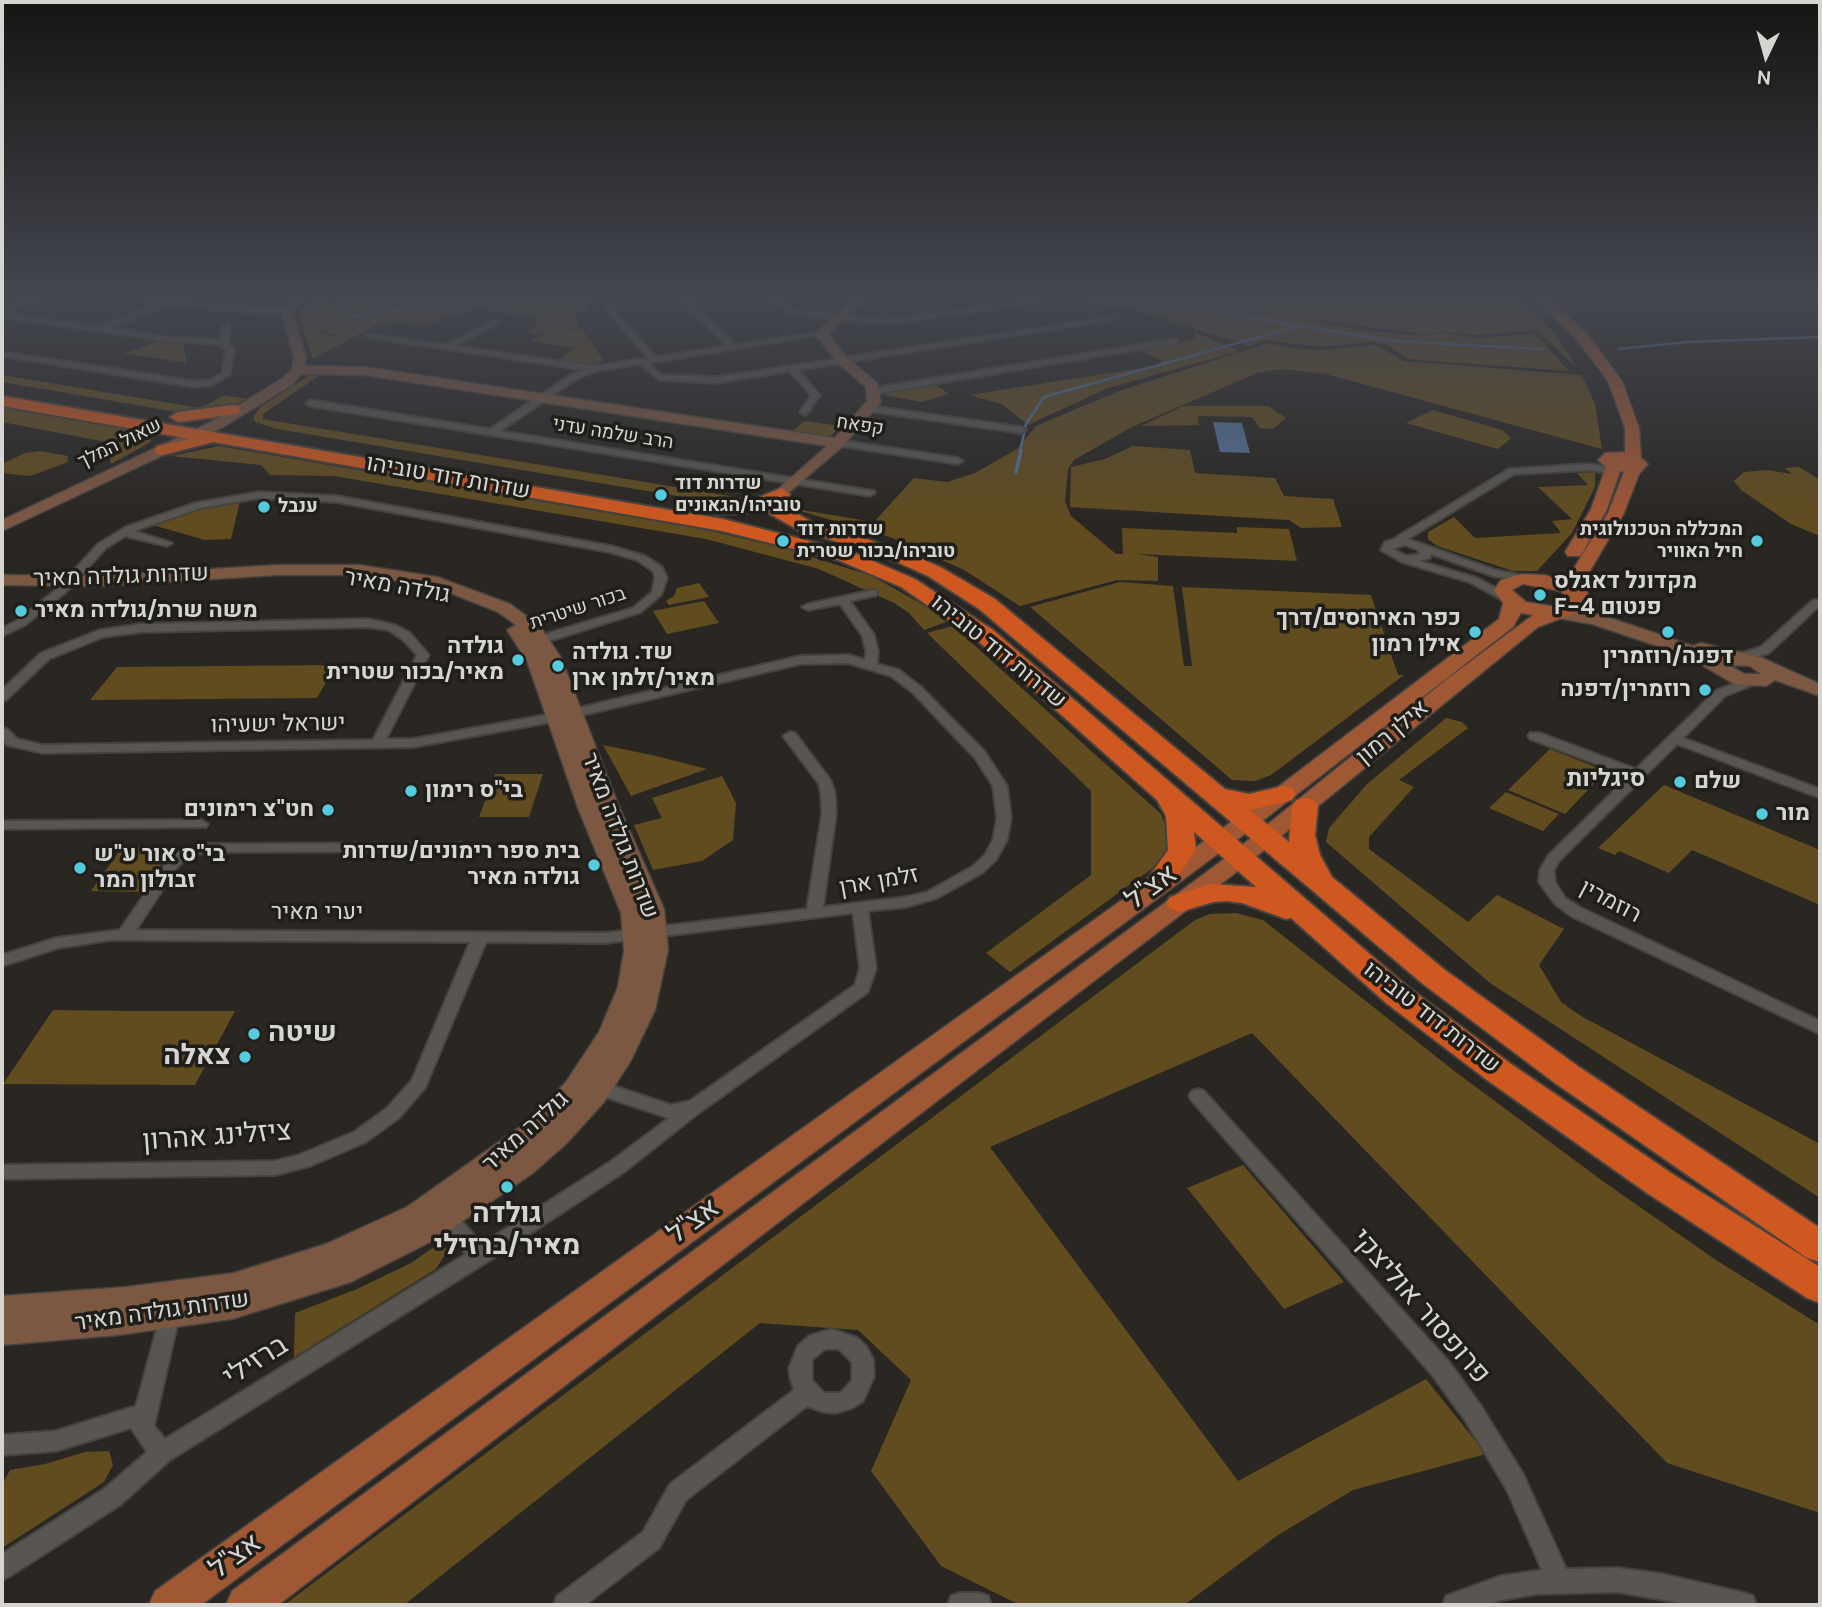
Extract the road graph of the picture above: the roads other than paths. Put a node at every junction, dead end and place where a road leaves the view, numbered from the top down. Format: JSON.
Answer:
{"nodes":[{"id":1,"x":111,"y":371,"type":"edge"},
{"id":2,"x":226,"y":371,"type":"edge"},
{"id":3,"x":297,"y":371,"type":"edge"},
{"id":4,"x":331,"y":371,"type":"edge"},
{"id":5,"x":590,"y":371,"type":"edge"},
{"id":6,"x":653,"y":371,"type":"edge"},
{"id":7,"x":779,"y":371,"type":"edge"},
{"id":8,"x":794,"y":371,"type":"edge"},
{"id":9,"x":853,"y":371,"type":"edge"},
{"id":10,"x":994,"y":371,"type":"edge"},
{"id":11,"x":1594,"y":371,"type":"edge"},
{"id":12,"x":1608,"y":371,"type":"edge"},
{"id":13,"x":2,"y":387,"type":"edge"},
{"id":14,"x":874,"y":391,"type":"junction"},
{"id":15,"x":541,"y":398,"type":"junction"},
{"id":16,"x":2,"y":401,"type":"edge"},
{"id":17,"x":310,"y":403,"type":"dead end"},
{"id":18,"x":871,"y":409,"type":"junction"},
{"id":19,"x":237,"y":410,"type":"junction"},
{"id":20,"x":804,"y":412,"type":"dead end"},
{"id":21,"x":197,"y":426,"type":"junction"},
{"id":22,"x":153,"y":427,"type":"junction"},
{"id":23,"x":1021,"y":430,"type":"dead end"},
{"id":24,"x":492,"y":432,"type":"junction"},
{"id":25,"x":249,"y":436,"type":"junction"},
{"id":26,"x":838,"y":443,"type":"junction"},
{"id":27,"x":158,"y":450,"type":"junction"},
{"id":28,"x":1615,"y":452,"type":"junction"},
{"id":29,"x":958,"y":461,"type":"dead end"},
{"id":30,"x":1634,"y":463,"type":"junction"},
{"id":31,"x":788,"y":488,"type":"junction"},
{"id":32,"x":870,"y":493,"type":"dead end"},
{"id":33,"x":717,"y":508,"type":"junction"},
{"id":34,"x":2,"y":524,"type":"edge"},
{"id":35,"x":807,"y":527,"type":"junction"},
{"id":36,"x":1415,"y":531,"type":"junction"},
{"id":37,"x":124,"y":533,"type":"junction"},
{"id":38,"x":167,"y":542,"type":"dead end"},
{"id":39,"x":1395,"y":543,"type":"junction"},
{"id":40,"x":1422,"y":547,"type":"junction"},
{"id":41,"x":1406,"y":560,"type":"junction"},
{"id":42,"x":1533,"y":579,"type":"junction"},
{"id":43,"x":2,"y":580,"type":"edge"},
{"id":44,"x":65,"y":586,"type":"junction"},
{"id":45,"x":2,"y":589,"type":"edge"},
{"id":46,"x":873,"y":593,"type":"dead end"},
{"id":47,"x":1578,"y":596,"type":"junction"},
{"id":48,"x":842,"y":599,"type":"junction"},
{"id":49,"x":1510,"y":600,"type":"junction"},
{"id":50,"x":1816,"y":603,"type":"dead end"},
{"id":51,"x":808,"y":607,"type":"dead end"},
{"id":52,"x":1554,"y":613,"type":"junction"},
{"id":53,"x":2,"y":633,"type":"edge"},
{"id":54,"x":534,"y":642,"type":"junction"},
{"id":55,"x":871,"y":664,"type":"junction"},
{"id":56,"x":1730,"y":664,"type":"junction"},
{"id":57,"x":1762,"y":670,"type":"junction"},
{"id":58,"x":1820,"y":690,"type":"edge"},
{"id":59,"x":1721,"y":693,"type":"junction"},
{"id":60,"x":1820,"y":696,"type":"edge"},
{"id":61,"x":2,"y":697,"type":"edge"},
{"id":62,"x":565,"y":715,"type":"junction"},
{"id":63,"x":2,"y":733,"type":"edge"},
{"id":64,"x":790,"y":736,"type":"dead end"},
{"id":65,"x":1535,"y":736,"type":"dead end"},
{"id":66,"x":1675,"y":739,"type":"junction"},
{"id":67,"x":377,"y":744,"type":"junction"},
{"id":68,"x":1638,"y":775,"type":"junction"},
{"id":69,"x":1165,"y":793,"type":"junction"},
{"id":70,"x":1820,"y":794,"type":"edge"},
{"id":71,"x":1218,"y":795,"type":"junction"},
{"id":72,"x":1294,"y":800,"type":"junction"},
{"id":73,"x":201,"y":824,"type":"dead end"},
{"id":74,"x":2,"y":825,"type":"edge"},
{"id":75,"x":1257,"y":829,"type":"junction"},
{"id":76,"x":463,"y":846,"type":"dead end"},
{"id":77,"x":1229,"y":850,"type":"junction"},
{"id":78,"x":1169,"y":893,"type":"junction"},
{"id":79,"x":1333,"y":894,"type":"junction"},
{"id":80,"x":859,"y":908,"type":"junction"},
{"id":81,"x":814,"y":914,"type":"junction"},
{"id":82,"x":1311,"y":922,"type":"junction"},
{"id":83,"x":645,"y":934,"type":"junction"},
{"id":84,"x":125,"y":935,"type":"junction"},
{"id":85,"x":480,"y":937,"type":"junction"},
{"id":86,"x":2,"y":961,"type":"edge"},
{"id":87,"x":1820,"y":1028,"type":"edge"},
{"id":88,"x":599,"y":1088,"type":"junction"},
{"id":89,"x":1198,"y":1096,"type":"dead end"},
{"id":90,"x":695,"y":1107,"type":"junction"},
{"id":91,"x":2,"y":1172,"type":"edge"},
{"id":92,"x":447,"y":1218,"type":"junction"},
{"id":93,"x":1820,"y":1247,"type":"edge"},
{"id":94,"x":480,"y":1256,"type":"junction"},
{"id":95,"x":1820,"y":1287,"type":"edge"},
{"id":96,"x":172,"y":1305,"type":"junction"},
{"id":97,"x":2,"y":1309,"type":"edge"},
{"id":98,"x":2,"y":1331,"type":"edge"},
{"id":99,"x":807,"y":1393,"type":"dead end"},
{"id":100,"x":144,"y":1414,"type":"junction"},
{"id":101,"x":2,"y":1446,"type":"edge"},
{"id":102,"x":162,"y":1453,"type":"junction"},
{"id":103,"x":2,"y":1568,"type":"edge"},
{"id":104,"x":1559,"y":1581,"type":"junction"},
{"id":105,"x":169,"y":1605,"type":"edge"},
{"id":106,"x":246,"y":1605,"type":"edge"},
{"id":107,"x":566,"y":1605,"type":"edge"},
{"id":108,"x":960,"y":1605,"type":"edge"},
{"id":109,"x":979,"y":1605,"type":"edge"},
{"id":110,"x":1455,"y":1605,"type":"edge"},
{"id":111,"x":1744,"y":1605,"type":"edge"}],
"edges":[{"from":1,"to":2,"type":"street"},
{"from":3,"to":19,"type":"street","name":"שאול המלך"},
{"from":4,"to":15,"type":"street","name":"קפאח"},
{"from":5,"to":15,"type":"street"},
{"from":6,"to":7,"type":"street"},
{"from":8,"to":20,"type":"street"},
{"from":9,"to":14,"type":"street"},
{"from":10,"to":14,"type":"street"},
{"from":11,"to":28,"type":"main road"},
{"from":12,"to":30,"type":"main road"},
{"from":13,"to":21,"type":"highway","name":"שדרות דוד טוביהו"},
{"from":14,"to":18,"type":"street"},
{"from":15,"to":24,"type":"street"},
{"from":15,"to":26,"type":"street","name":"קפאח"},
{"from":16,"to":22,"type":"highway","name":"שדרות דוד טוביהו"},
{"from":17,"to":24,"type":"street","name":"הרב שלמה עדני"},
{"from":18,"to":23,"type":"street"},
{"from":18,"to":26,"type":"street"},
{"from":19,"to":21,"type":"highway"},
{"from":19,"to":21,"type":"street","name":"שאול המלך"},
{"from":19,"to":25,"type":"highway"},
{"from":21,"to":22,"type":"highway","name":"שדרות דוד טוביהו"},
{"from":21,"to":25,"type":"highway","name":"שדרות דוד טוביהו"},
{"from":21,"to":27,"type":"street","name":"שאול המלך"},
{"from":22,"to":27,"type":"highway"},
{"from":24,"to":31,"type":"street","name":"הרב שלמה עדני"},
{"from":25,"to":27,"type":"highway"},
{"from":25,"to":33,"type":"highway","name":"שדרות דוד טוביהו"},
{"from":25,"to":69,"type":"highway","name":"שדרות דוד טוביהו"},
{"from":26,"to":29,"type":"street","name":"קפאח"},
{"from":26,"to":31,"type":"street"},
{"from":27,"to":34,"type":"street","name":"שאול המלך"},
{"from":28,"to":30,"type":"main road"},
{"from":28,"to":36,"type":"street"},
{"from":28,"to":42,"type":"main road"},
{"from":30,"to":47,"type":"main road"},
{"from":31,"to":32,"type":"street","name":"הרב שלמה עדני"},
{"from":31,"to":33,"type":"highway"},
{"from":31,"to":35,"type":"highway"},
{"from":33,"to":35,"type":"highway","name":"שדרות דוד טוביהו"},
{"from":35,"to":71,"type":"highway","name":"שדרות דוד טוביהו"},
{"from":36,"to":39,"type":"street"},
{"from":36,"to":40,"type":"street"},
{"from":37,"to":38,"type":"street"},
{"from":37,"to":44,"type":"street","name":"בכור שיטרית"},
{"from":37,"to":54,"type":"street","name":"בכור שיטרית"},
{"from":39,"to":40,"type":"street"},
{"from":39,"to":41,"type":"street"},
{"from":40,"to":41,"type":"street"},
{"from":40,"to":42,"type":"street"},
{"from":41,"to":49,"type":"street"},
{"from":42,"to":47,"type":"main road"},
{"from":42,"to":49,"type":"main road","name":"אילן רמון"},
{"from":43,"to":44,"type":"street","name":"שדרות גולדה מאיר"},
{"from":44,"to":45,"type":"street","name":"שדרות גולדה מאיר"},
{"from":44,"to":53,"type":"street","name":"בכור שיטרית"},
{"from":44,"to":54,"type":"street","name":"שדרות גולדה מאיר"},
{"from":46,"to":48,"type":"street"},
{"from":47,"to":52,"type":"main road","name":"אילן רמון"},
{"from":47,"to":56,"type":"street"},
{"from":48,"to":51,"type":"street"},
{"from":48,"to":55,"type":"street"},
{"from":49,"to":52,"type":"main road"},
{"from":49,"to":72,"type":"main road","name":"אילן רמון"},
{"from":50,"to":57,"type":"street","name":"רוזמרין"},
{"from":52,"to":56,"type":"street"},
{"from":52,"to":72,"type":"main road","name":"אילן רמון"},
{"from":54,"to":62,"type":"street","name":"שדרות גולדה מאיר"},
{"from":55,"to":62,"type":"street","name":"זלמן ארן"},
{"from":55,"to":80,"type":"street","name":"זלמן ארן"},
{"from":56,"to":57,"type":"street"},
{"from":56,"to":57,"type":"street","name":"רוזמרין"},
{"from":56,"to":59,"type":"street"},
{"from":57,"to":58,"type":"street"},
{"from":57,"to":59,"type":"street","name":"רוזמרין"},
{"from":57,"to":60,"type":"street"},
{"from":59,"to":66,"type":"street","name":"רוזמרין"},
{"from":61,"to":67,"type":"street"},
{"from":62,"to":67,"type":"street","name":"ישראל ישעיהו"},
{"from":62,"to":83,"type":"street","name":"שדרות גולדה מאיר"},
{"from":63,"to":67,"type":"street","name":"ישראל ישעיהו"},
{"from":64,"to":81,"type":"street"},
{"from":65,"to":68,"type":"street"},
{"from":66,"to":68,"type":"street","name":"רוזמרין"},
{"from":66,"to":70,"type":"street"},
{"from":68,"to":87,"type":"street","name":"רוזמרין"},
{"from":69,"to":77,"type":"highway","name":"שדרות דוד טוביהו"},
{"from":69,"to":78,"type":"highway"},
{"from":71,"to":72,"type":"highway"},
{"from":71,"to":75,"type":"highway","name":"שדרות דוד טוביהו"},
{"from":72,"to":75,"type":"main road","name":"אילן רמון"},
{"from":72,"to":79,"type":"highway"},
{"from":73,"to":74,"type":"street"},
{"from":75,"to":77,"type":"main road","name":"אילן רמון"},
{"from":75,"to":79,"type":"highway","name":"שדרות דוד טוביהו"},
{"from":76,"to":84,"type":"street"},
{"from":77,"to":78,"type":"main road","name":"אצ\"ל"},
{"from":77,"to":82,"type":"highway","name":"שדרות דוד טוביהו"},
{"from":78,"to":82,"type":"highway"},
{"from":78,"to":105,"type":"main road","name":"אצ\"ל"},
{"from":78,"to":106,"type":"main road","name":"אצ\"ל"},
{"from":79,"to":93,"type":"highway","name":"שדרות דוד טוביהו"},
{"from":80,"to":81,"type":"street","name":"זלמן ארן"},
{"from":80,"to":90,"type":"street","name":"ברזילי"},
{"from":81,"to":83,"type":"street","name":"זלמן ארן"},
{"from":82,"to":95,"type":"highway","name":"שדרות דוד טוביהו"},
{"from":83,"to":85,"type":"street","name":"יערי מאיר"},
{"from":83,"to":88,"type":"street","name":"שדרות גולדה מאיר"},
{"from":83,"to":96,"type":"street","name":"גולדה מאיר"},
{"from":84,"to":85,"type":"street","name":"יערי מאיר"},
{"from":84,"to":86,"type":"street","name":"יערי מאיר"},
{"from":85,"to":91,"type":"street","name":"ציזלינג אהרון"},
{"from":88,"to":90,"type":"street"},
{"from":88,"to":92,"type":"street","name":"שדרות גולדה מאיר"},
{"from":89,"to":104,"type":"street","name":"פרופסור אוליצקי"},
{"from":90,"to":94,"type":"street","name":"ברזילי"},
{"from":92,"to":94,"type":"street"},
{"from":92,"to":96,"type":"street","name":"שדרות גולדה מאיר"},
{"from":94,"to":102,"type":"street","name":"ברזילי"},
{"from":96,"to":97,"type":"street","name":"גולדה מאיר"},
{"from":96,"to":98,"type":"street","name":"שדרות גולדה מאיר"},
{"from":96,"to":100,"type":"street"},
{"from":99,"to":107,"type":"street"},
{"from":100,"to":101,"type":"street"},
{"from":100,"to":102,"type":"street"},
{"from":102,"to":103,"type":"street","name":"ברזילי"},
{"from":104,"to":110,"type":"street"},
{"from":104,"to":111,"type":"street"},
{"from":108,"to":109,"type":"street"}]}
